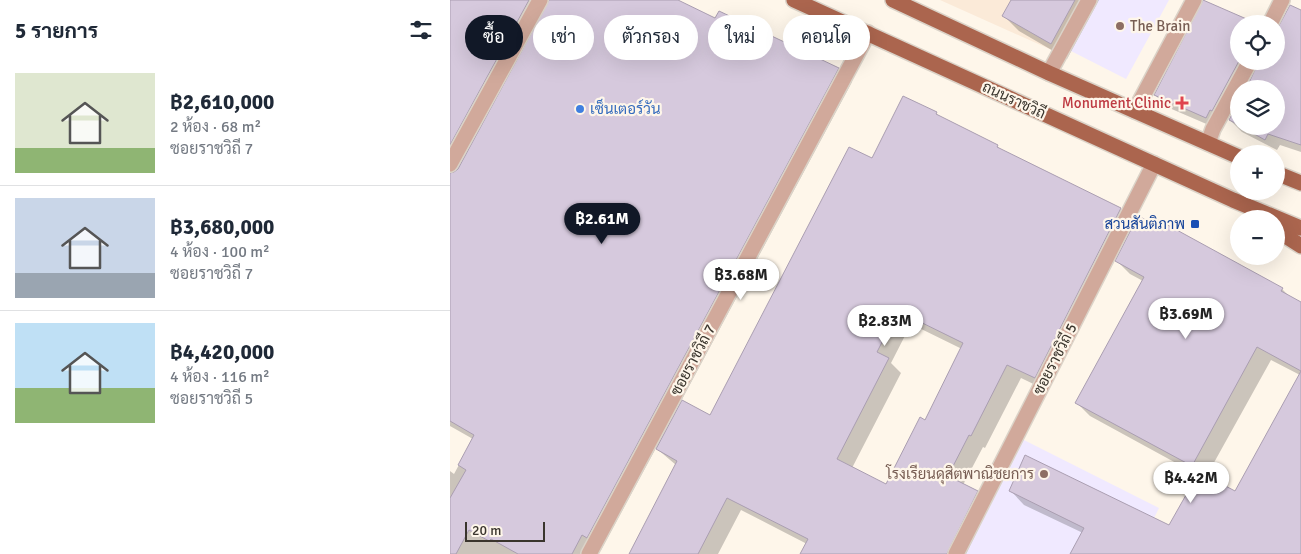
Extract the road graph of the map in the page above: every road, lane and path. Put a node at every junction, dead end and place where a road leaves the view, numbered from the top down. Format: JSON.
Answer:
{"nodes":[{"id":1,"x":540,"y":0,"type":"edge"},
{"id":2,"x":794,"y":0,"type":"edge"},
{"id":3,"x":893,"y":0,"type":"edge"},
{"id":4,"x":1089,"y":0,"type":"edge"},
{"id":5,"x":1194,"y":0,"type":"edge"},
{"id":6,"x":1282,"y":0,"type":"edge"},
{"id":7,"x":827,"y":15,"type":"edge"},
{"id":8,"x":1274,"y":15,"type":"edge"},
{"id":9,"x":870,"y":35,"type":"edge"},
{"id":10,"x":854,"y":60,"type":"edge"},
{"id":11,"x":1245,"y":70,"type":"edge"},
{"id":12,"x":1049,"y":73,"type":"junction"},
{"id":13,"x":1134,"y":111,"type":"junction"},
{"id":14,"x":1208,"y":143,"type":"junction"},
{"id":15,"x":1230,"y":152,"type":"edge"},
{"id":16,"x":450,"y":164,"type":"edge"},
{"id":17,"x":1154,"y":164,"type":"junction"},
{"id":18,"x":1285,"y":177,"type":"edge"},
{"id":19,"x":1301,"y":183,"type":"edge"},
{"id":20,"x":1230,"y":199,"type":"edge"},
{"id":21,"x":1233,"y":200,"type":"joint"},
{"id":22,"x":1247,"y":210,"type":"edge"},
{"id":23,"x":1301,"y":228,"type":"edge"},
{"id":24,"x":1285,"y":236,"type":"edge"},
{"id":25,"x":1301,"y":246,"type":"edge"},
{"id":26,"x":589,"y":554,"type":"edge"},
{"id":27,"x":956,"y":554,"type":"edge"}],
"edges":[{"from":1,"to":16,"type":"street"},
{"from":2,"to":7,"type":"main road","name":"ถนนราชวิถี"},
{"from":3,"to":12,"type":"main road"},
{"from":4,"to":12,"type":"street"},
{"from":5,"to":13,"type":"street"},
{"from":6,"to":8,"type":"street"},
{"from":9,"to":17,"type":"main road","name":"ถนนราชวิถี"},
{"from":10,"to":26,"type":"street","name":"ซอยราชวิถี 7"},
{"from":11,"to":14,"type":"street"},
{"from":12,"to":13,"type":"main road"},
{"from":13,"to":14,"type":"main road"},
{"from":14,"to":15,"type":"main road"},
{"from":17,"to":20,"type":"main road","name":"ถนนราชวิถี"},
{"from":17,"to":27,"type":"street","name":"ซอยราชวิถี 5"},
{"from":18,"to":19,"type":"main road"},
{"from":21,"to":22,"type":"main road","name":"ถนนราชวิถี"},
{"from":21,"to":23,"type":"main road","name":"ถนนราชวิถี"},
{"from":24,"to":25,"type":"main road"}]}
